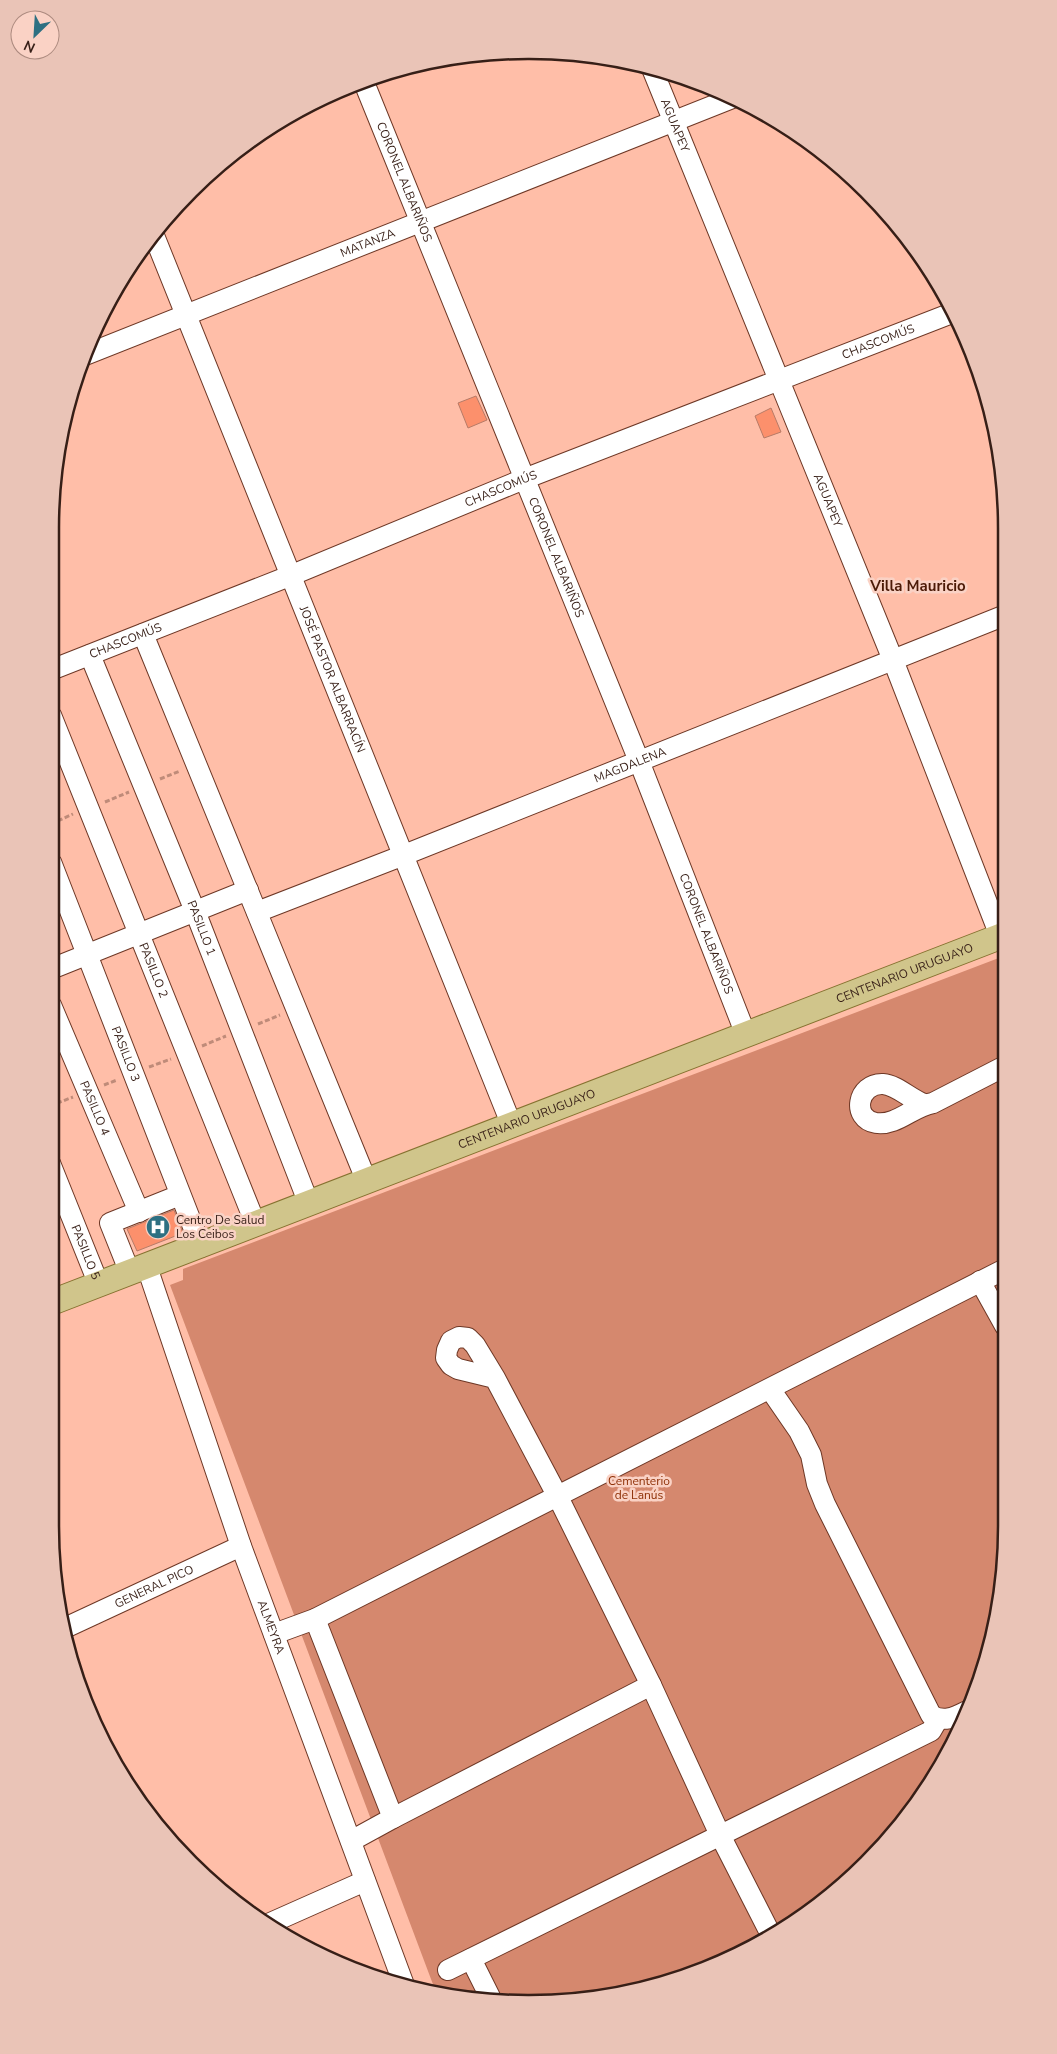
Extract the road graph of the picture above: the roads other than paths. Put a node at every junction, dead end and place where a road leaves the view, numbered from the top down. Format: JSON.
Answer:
{"nodes":[{"id":1,"x":655,"y":77,"type":"edge"},
{"id":2,"x":366,"y":88,"type":"edge"},
{"id":3,"x":723,"y":102,"type":"edge"},
{"id":4,"x":673,"y":121,"type":"junction"},
{"id":5,"x":420,"y":222,"type":"junction"},
{"id":6,"x":157,"y":242,"type":"edge"},
{"id":7,"x":188,"y":315,"type":"junction"},
{"id":8,"x":947,"y":315,"type":"edge"},
{"id":9,"x":94,"y":351,"type":"edge"},
{"id":10,"x":779,"y":381,"type":"junction"},
{"id":11,"x":524,"y":479,"type":"junction"},
{"id":12,"x":292,"y":575,"type":"junction"},
{"id":13,"x":998,"y":618,"type":"edge"},
{"id":14,"x":143,"y":634,"type":"junction"},
{"id":15,"x":90,"y":655,"type":"junction"},
{"id":16,"x":893,"y":660,"type":"junction"},
{"id":17,"x":59,"y":667,"type":"edge"},
{"id":18,"x":59,"y":735,"type":"edge"},
{"id":19,"x":639,"y":761,"type":"junction"},
{"id":20,"x":404,"y":855,"type":"junction"},
{"id":21,"x":59,"y":882,"type":"edge"},
{"id":22,"x":248,"y":890,"type":"junction"},
{"id":23,"x":195,"y":911,"type":"junction"},
{"id":24,"x":257,"y":912,"type":"junction"},
{"id":25,"x":998,"y":925,"type":"edge"},
{"id":26,"x":139,"y":934,"type":"junction"},
{"id":27,"x":998,"y":937,"type":"edge"},
{"id":28,"x":87,"y":954,"type":"junction"},
{"id":29,"x":59,"y":965,"type":"edge"},
{"id":30,"x":59,"y":1026,"type":"edge"},
{"id":31,"x":746,"y":1035,"type":"junction"},
{"id":32,"x":998,"y":1070,"type":"edge"},
{"id":33,"x":924,"y":1104,"type":"dead end"},
{"id":34,"x":512,"y":1126,"type":"junction"},
{"id":35,"x":367,"y":1182,"type":"junction"},
{"id":36,"x":59,"y":1185,"type":"edge"},
{"id":37,"x":180,"y":1195,"type":"junction"},
{"id":38,"x":309,"y":1204,"type":"junction"},
{"id":39,"x":139,"y":1212,"type":"junction"},
{"id":40,"x":256,"y":1225,"type":"junction"},
{"id":41,"x":201,"y":1247,"type":"junction"},
{"id":42,"x":138,"y":1270,"type":"junction"},
{"id":43,"x":998,"y":1272,"type":"edge"},
{"id":44,"x":980,"y":1281,"type":"junction"},
{"id":45,"x":99,"y":1285,"type":"junction"},
{"id":46,"x":59,"y":1300,"type":"edge"},
{"id":47,"x":998,"y":1313,"type":"edge"},
{"id":48,"x":495,"y":1378,"type":"dead end"},
{"id":49,"x":770,"y":1389,"type":"junction"},
{"id":50,"x":558,"y":1497,"type":"junction"},
{"id":51,"x":241,"y":1546,"type":"junction"},
{"id":52,"x":315,"y":1619,"type":"junction"},
{"id":53,"x":70,"y":1626,"type":"edge"},
{"id":54,"x":274,"y":1634,"type":"junction"},
{"id":55,"x":651,"y":1685,"type":"junction"},
{"id":56,"x":958,"y":1715,"type":"edge"},
{"id":57,"x":938,"y":1719,"type":"junction"},
{"id":58,"x":393,"y":1818,"type":"junction"},
{"id":59,"x":720,"y":1834,"type":"junction"},
{"id":60,"x":351,"y":1841,"type":"junction"},
{"id":61,"x":365,"y":1881,"type":"junction"},
{"id":62,"x":276,"y":1921,"type":"edge"},
{"id":63,"x":768,"y":1929,"type":"edge"},
{"id":64,"x":471,"y":1958,"type":"junction"},
{"id":65,"x":448,"y":1970,"type":"dead end"},
{"id":66,"x":401,"y":1977,"type":"edge"},
{"id":67,"x":488,"y":1993,"type":"edge"}],
"edges":[{"from":1,"to":4,"type":"street","name":"AGUAPEY"},
{"from":2,"to":5,"type":"street","name":"CORONEL ALBARIÑOS"},
{"from":3,"to":4,"type":"street","name":"MATANZA"},
{"from":4,"to":5,"type":"street","name":"MATANZA"},
{"from":4,"to":10,"type":"street","name":"AGUAPEY"},
{"from":5,"to":7,"type":"street","name":"MATANZA"},
{"from":5,"to":11,"type":"street","name":"CORONEL ALBARIÑOS"},
{"from":6,"to":7,"type":"street","name":"JOSÉ PASTOR ALBARRACÍN"},
{"from":7,"to":9,"type":"street","name":"MATANZA"},
{"from":7,"to":12,"type":"street","name":"JOSÉ PASTOR ALBARRACÍN"},
{"from":8,"to":10,"type":"street","name":"CHASCOMÚS"},
{"from":10,"to":11,"type":"street","name":"CHASCOMÚS"},
{"from":10,"to":16,"type":"street","name":"AGUAPEY"},
{"from":11,"to":12,"type":"street","name":"CHASCOMÚS"},
{"from":11,"to":19,"type":"street","name":"CORONEL ALBARIÑOS"},
{"from":12,"to":14,"type":"street","name":"CHASCOMÚS"},
{"from":12,"to":20,"type":"street","name":"JOSÉ PASTOR ALBARRACÍN"},
{"from":13,"to":16,"type":"street","name":"MAGDALENA"},
{"from":14,"to":15,"type":"street","name":"CHASCOMÚS"},
{"from":14,"to":22,"type":"street"},
{"from":15,"to":17,"type":"street","name":"CHASCOMÚS"},
{"from":15,"to":23,"type":"street","name":"PASILLO 1"},
{"from":16,"to":19,"type":"street","name":"MAGDALENA"},
{"from":16,"to":25,"type":"street","name":"AGUAPEY"},
{"from":18,"to":26,"type":"street","name":"PASILLO 2"},
{"from":19,"to":20,"type":"street","name":"MAGDALENA"},
{"from":19,"to":31,"type":"street","name":"CORONEL ALBARIÑOS"},
{"from":20,"to":24,"type":"street","name":"MAGDALENA"},
{"from":20,"to":34,"type":"street","name":"JOSÉ PASTOR ALBARRACÍN"},
{"from":21,"to":28,"type":"street","name":"PASILLO 3"},
{"from":22,"to":23,"type":"street"},
{"from":22,"to":24,"type":"street"},
{"from":23,"to":26,"type":"street"},
{"from":23,"to":38,"type":"street","name":"PASILLO 1"},
{"from":24,"to":35,"type":"street"},
{"from":26,"to":28,"type":"street"},
{"from":26,"to":40,"type":"street","name":"PASILLO 2"},
{"from":27,"to":31,"type":"main road","name":"CENTENARIO URUGUAYO"},
{"from":28,"to":29,"type":"street"},
{"from":28,"to":37,"type":"street","name":"PASILLO 3"},
{"from":30,"to":39,"type":"street","name":"PASILLO 4"},
{"from":31,"to":34,"type":"main road","name":"CENTENARIO URUGUAYO"},
{"from":32,"to":33,"type":"street"},
{"from":34,"to":35,"type":"main road","name":"CENTENARIO URUGUAYO"},
{"from":35,"to":38,"type":"main road","name":"CENTENARIO URUGUAYO"},
{"from":36,"to":45,"type":"street","name":"PASILLO 5"},
{"from":37,"to":39,"type":"street"},
{"from":37,"to":41,"type":"street","name":"PASILLO 3"},
{"from":38,"to":40,"type":"main road","name":"CENTENARIO URUGUAYO"},
{"from":39,"to":42,"type":"street","name":"ALMEYRA"},
{"from":40,"to":41,"type":"main road","name":"CENTENARIO URUGUAYO"},
{"from":41,"to":42,"type":"main road","name":"CENTENARIO URUGUAYO"},
{"from":42,"to":45,"type":"main road","name":"CENTENARIO URUGUAYO"},
{"from":42,"to":51,"type":"street","name":"ALMEYRA"},
{"from":43,"to":44,"type":"street"},
{"from":44,"to":47,"type":"street"},
{"from":44,"to":49,"type":"street"},
{"from":45,"to":46,"type":"main road","name":"CENTENARIO URUGUAYO"},
{"from":48,"to":50,"type":"street"},
{"from":49,"to":50,"type":"street"},
{"from":49,"to":57,"type":"street"},
{"from":50,"to":52,"type":"street"},
{"from":50,"to":55,"type":"street"},
{"from":51,"to":53,"type":"street","name":"GENERAL PICO"},
{"from":51,"to":54,"type":"street","name":"ALMEYRA"},
{"from":52,"to":54,"type":"street"},
{"from":52,"to":58,"type":"street"},
{"from":54,"to":60,"type":"street","name":"ALMEYRA"},
{"from":55,"to":58,"type":"street"},
{"from":55,"to":59,"type":"street"},
{"from":56,"to":57,"type":"street"},
{"from":57,"to":59,"type":"street"},
{"from":58,"to":60,"type":"street"},
{"from":59,"to":63,"type":"street"},
{"from":59,"to":64,"type":"street"},
{"from":60,"to":61,"type":"street","name":"ALMEYRA"},
{"from":61,"to":62,"type":"street"},
{"from":61,"to":66,"type":"street","name":"ALMEYRA"},
{"from":64,"to":65,"type":"street"},
{"from":64,"to":67,"type":"street"}]}
